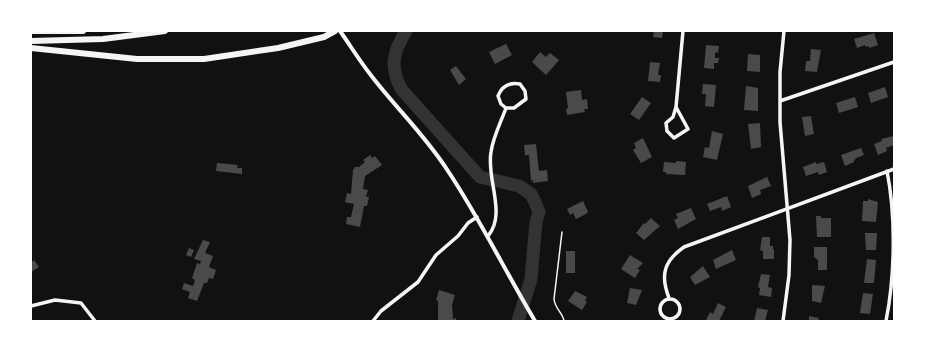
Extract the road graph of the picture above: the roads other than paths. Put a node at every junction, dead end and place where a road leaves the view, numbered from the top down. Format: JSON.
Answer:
{"nodes":[{"id":1,"x":83,"y":31,"type":"edge"},
{"id":2,"x":165,"y":31,"type":"edge"},
{"id":3,"x":335,"y":31,"type":"edge"},
{"id":4,"x":340,"y":31,"type":"edge"},
{"id":5,"x":683,"y":31,"type":"edge"},
{"id":6,"x":784,"y":31,"type":"edge"},
{"id":7,"x":31,"y":32,"type":"edge"},
{"id":8,"x":31,"y":41,"type":"edge"},
{"id":9,"x":31,"y":48,"type":"edge"},
{"id":10,"x":894,"y":62,"type":"edge"},
{"id":11,"x":780,"y":101,"type":"junction"},
{"id":12,"x":676,"y":107,"type":"junction"},
{"id":13,"x":506,"y":108,"type":"junction"},
{"id":14,"x":894,"y":168,"type":"edge"},
{"id":15,"x":887,"y":171,"type":"junction"},
{"id":16,"x":789,"y":208,"type":"junction"},
{"id":17,"x":477,"y":218,"type":"junction"},
{"id":18,"x":562,"y":232,"type":"dead end"},
{"id":19,"x":488,"y":236,"type":"junction"},
{"id":20,"x":893,"y":270,"type":"edge"},
{"id":21,"x":669,"y":298,"type":"junction"},
{"id":22,"x":31,"y":306,"type":"edge"},
{"id":23,"x":95,"y":321,"type":"edge"},
{"id":24,"x":373,"y":321,"type":"edge"},
{"id":25,"x":535,"y":321,"type":"edge"},
{"id":26,"x":564,"y":321,"type":"edge"},
{"id":27,"x":783,"y":321,"type":"edge"},
{"id":28,"x":886,"y":321,"type":"edge"}],
"edges":[{"from":1,"to":7,"type":"highway"},
{"from":2,"to":8,"type":"highway"},
{"from":3,"to":9,"type":"highway"},
{"from":4,"to":17,"type":"street"},
{"from":5,"to":12,"type":"street"},
{"from":6,"to":11,"type":"street"},
{"from":10,"to":11,"type":"street"},
{"from":11,"to":16,"type":"street"},
{"from":12,"to":12,"type":"street"},
{"from":13,"to":13,"type":"street"},
{"from":13,"to":19,"type":"street"},
{"from":14,"to":15,"type":"street"},
{"from":15,"to":16,"type":"street"},
{"from":15,"to":20,"type":"street"},
{"from":16,"to":21,"type":"street"},
{"from":16,"to":27,"type":"street"},
{"from":17,"to":19,"type":"street"},
{"from":17,"to":24,"type":"street"},
{"from":18,"to":26,"type":"lane"},
{"from":19,"to":25,"type":"street"},
{"from":20,"to":28,"type":"street"},
{"from":21,"to":21,"type":"street"},
{"from":22,"to":23,"type":"street"}]}
